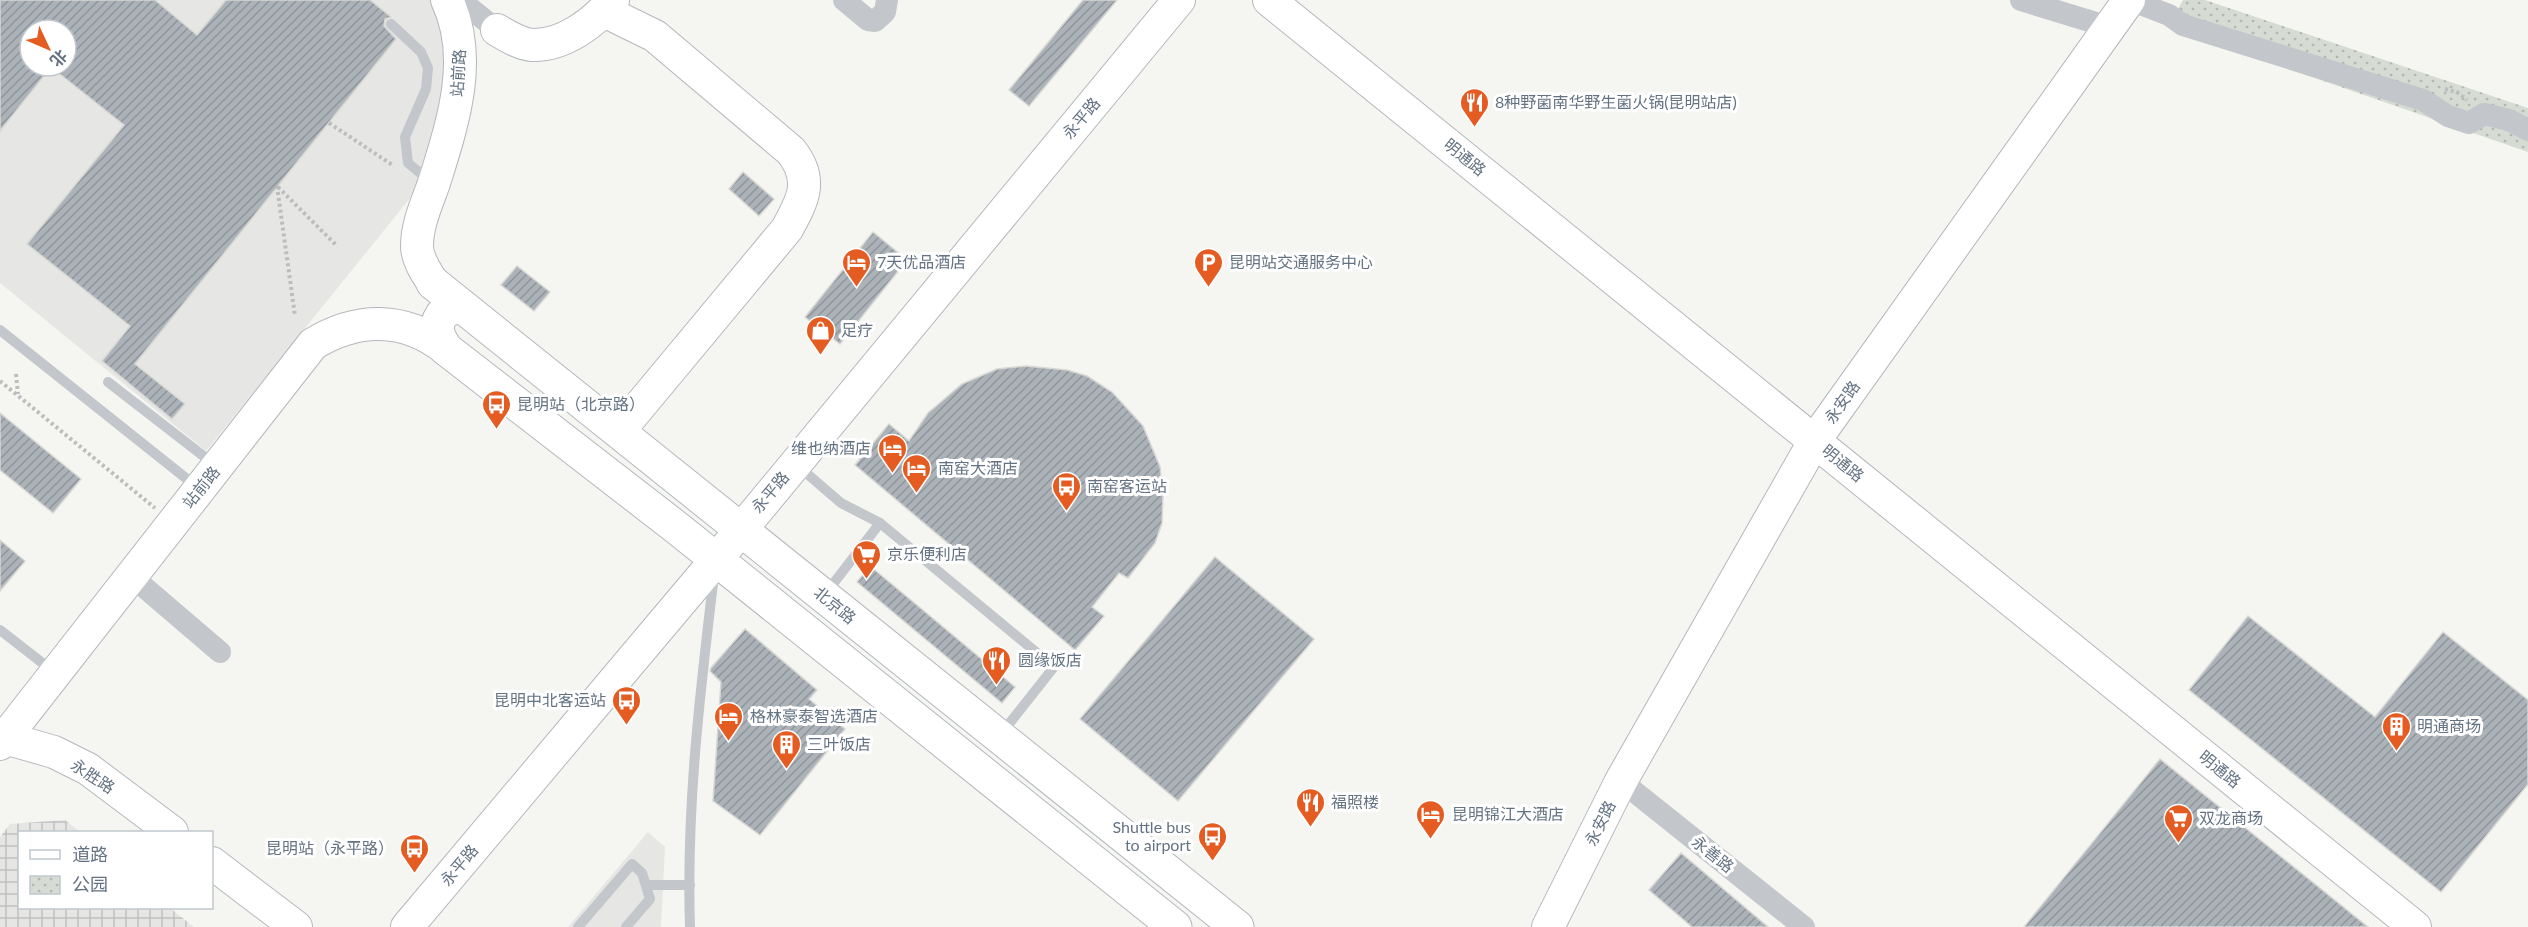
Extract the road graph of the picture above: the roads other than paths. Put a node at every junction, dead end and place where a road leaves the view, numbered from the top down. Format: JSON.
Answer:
{"nodes":[{"id":1,"x":447,"y":0,"type":"edge"},
{"id":2,"x":460,"y":0,"type":"edge"},
{"id":3,"x":844,"y":0,"type":"edge"},
{"id":4,"x":887,"y":0,"type":"edge"},
{"id":5,"x":1179,"y":0,"type":"edge"},
{"id":6,"x":1269,"y":0,"type":"edge"},
{"id":7,"x":2021,"y":0,"type":"edge"},
{"id":8,"x":2129,"y":0,"type":"edge"},
{"id":9,"x":608,"y":5,"type":"edge"},
{"id":10,"x":391,"y":24,"type":"dead end"},
{"id":11,"x":2109,"y":27,"type":"junction"},
{"id":12,"x":497,"y":30,"type":"joint"},
{"id":13,"x":2528,"y":130,"type":"edge"},
{"id":14,"x":434,"y":184,"type":"junction"},
{"id":15,"x":433,"y":283,"type":"joint"},
{"id":16,"x":461,"y":306,"type":"junction"},
{"id":17,"x":0,"y":330,"type":"edge"},
{"id":18,"x":446,"y":349,"type":"junction"},
{"id":19,"x":108,"y":382,"type":"dead end"},
{"id":20,"x":619,"y":431,"type":"junction"},
{"id":21,"x":1815,"y":440,"type":"junction"},
{"id":22,"x":795,"y":462,"type":"junction"},
{"id":23,"x":208,"y":478,"type":"junction"},
{"id":24,"x":880,"y":524,"type":"junction"},
{"id":25,"x":739,"y":530,"type":"junction"},
{"id":26,"x":716,"y":560,"type":"junction"},
{"id":27,"x":130,"y":575,"type":"junction"},
{"id":28,"x":823,"y":597,"type":"junction"},
{"id":29,"x":0,"y":630,"type":"edge"},
{"id":30,"x":220,"y":652,"type":"dead end"},
{"id":31,"x":55,"y":673,"type":"junction"},
{"id":32,"x":999,"y":736,"type":"junction"},
{"id":33,"x":2,"y":741,"type":"edge"},
{"id":34,"x":1621,"y":781,"type":"junction"},
{"id":35,"x":171,"y":831,"type":"edge"},
{"id":36,"x":213,"y":864,"type":"edge"},
{"id":37,"x":648,"y":885,"type":"junction"},
{"id":38,"x":690,"y":885,"type":"junction"},
{"id":39,"x":296,"y":927,"type":"edge"},
{"id":40,"x":407,"y":927,"type":"edge"},
{"id":41,"x":578,"y":927,"type":"edge"},
{"id":42,"x":626,"y":927,"type":"edge"},
{"id":43,"x":690,"y":927,"type":"edge"},
{"id":44,"x":1175,"y":927,"type":"edge"},
{"id":45,"x":1237,"y":927,"type":"edge"},
{"id":46,"x":1548,"y":927,"type":"edge"},
{"id":47,"x":1804,"y":927,"type":"edge"},
{"id":48,"x":2415,"y":927,"type":"edge"}],
"edges":[{"from":1,"to":14,"type":"street","name":"站前路"},
{"from":2,"to":12,"type":"street"},
{"from":3,"to":4,"type":"street"},
{"from":5,"to":22,"type":"street","name":"永平路"},
{"from":6,"to":21,"type":"street","name":"明通路"},
{"from":7,"to":11,"type":"street"},
{"from":8,"to":11,"type":"street","name":"永安路"},
{"from":8,"to":13,"type":"street"},
{"from":9,"to":12,"type":"street"},
{"from":9,"to":20,"type":"street"},
{"from":10,"to":14,"type":"lane"},
{"from":11,"to":21,"type":"street","name":"永安路"},
{"from":14,"to":15,"type":"street","name":"站前路"},
{"from":15,"to":16,"type":"main road","name":"北京路"},
{"from":16,"to":18,"type":"main road"},
{"from":16,"to":20,"type":"main road","name":"北京路"},
{"from":17,"to":23,"type":"lane"},
{"from":18,"to":23,"type":"street","name":"站前路"},
{"from":18,"to":26,"type":"main road"},
{"from":19,"to":23,"type":"lane"},
{"from":20,"to":25,"type":"main road","name":"北京路"},
{"from":21,"to":34,"type":"street","name":"永安路"},
{"from":21,"to":48,"type":"street","name":"明通路"},
{"from":22,"to":24,"type":"lane"},
{"from":22,"to":25,"type":"street","name":"永平路"},
{"from":23,"to":27,"type":"street","name":"站前路"},
{"from":24,"to":28,"type":"lane"},
{"from":24,"to":32,"type":"lane"},
{"from":25,"to":26,"type":"street","name":"永平路"},
{"from":25,"to":28,"type":"main road","name":"北京路"},
{"from":26,"to":38,"type":"lane"},
{"from":26,"to":40,"type":"street","name":"永平路"},
{"from":26,"to":44,"type":"main road"},
{"from":27,"to":30,"type":"street"},
{"from":27,"to":31,"type":"street","name":"站前路"},
{"from":28,"to":32,"type":"main road","name":"北京路"},
{"from":29,"to":31,"type":"lane"},
{"from":31,"to":33,"type":"street","name":"站前路"},
{"from":32,"to":45,"type":"main road","name":"北京路"},
{"from":33,"to":35,"type":"street","name":"永胜路"},
{"from":34,"to":46,"type":"street","name":"永安路"},
{"from":34,"to":47,"type":"street","name":"永善路"},
{"from":36,"to":39,"type":"street"},
{"from":37,"to":38,"type":"lane"},
{"from":37,"to":41,"type":"lane"},
{"from":37,"to":42,"type":"lane"},
{"from":38,"to":43,"type":"lane"}]}
